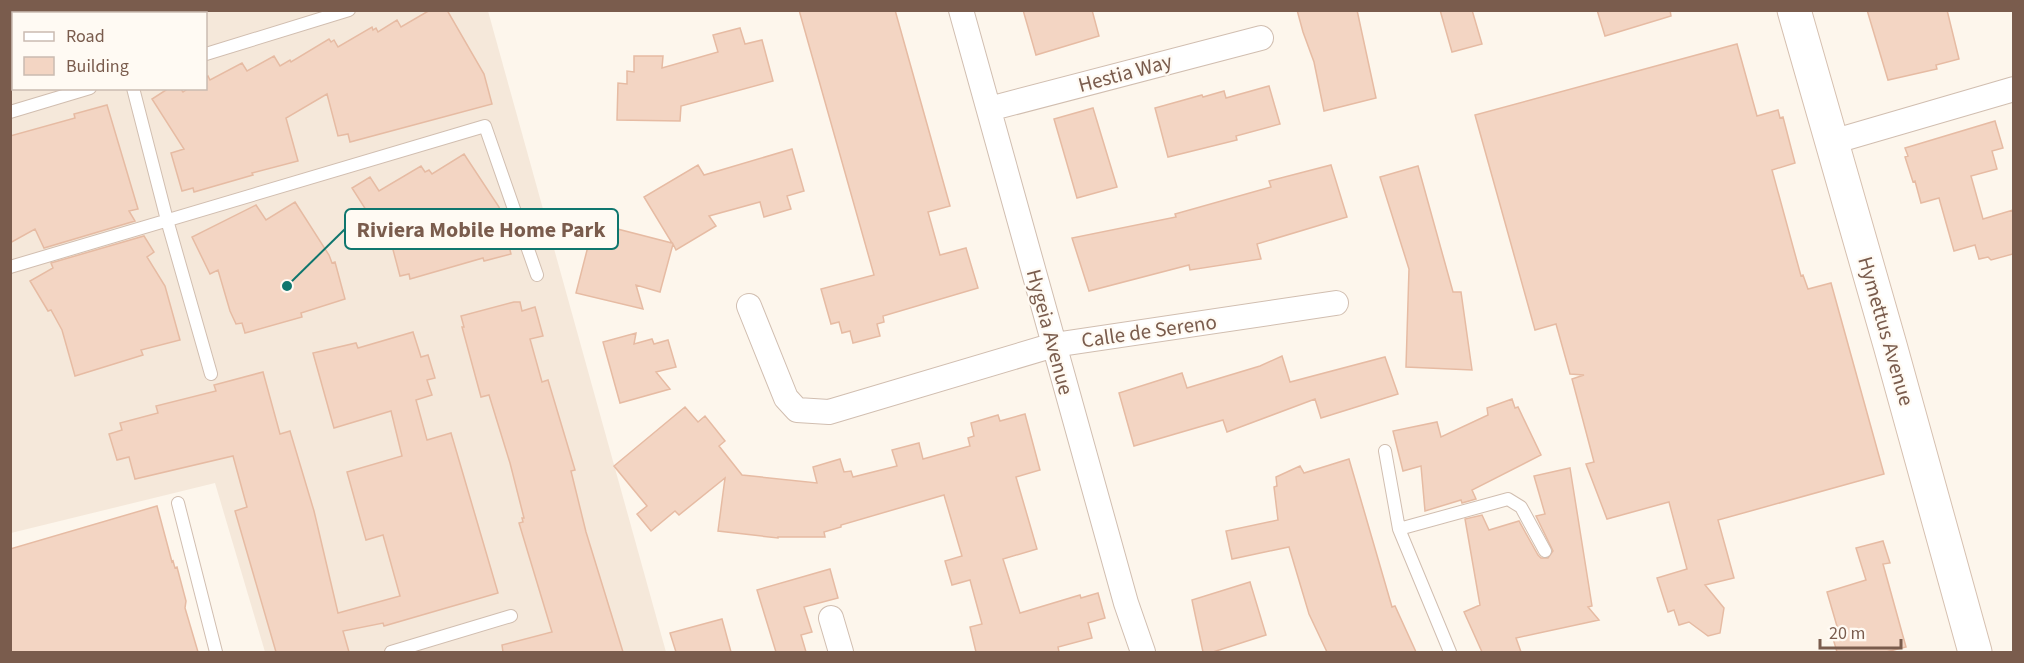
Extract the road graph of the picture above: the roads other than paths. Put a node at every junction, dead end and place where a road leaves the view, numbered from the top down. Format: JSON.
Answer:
{"nodes":[{"id":1,"x":349,"y":10,"type":"edge"},
{"id":2,"x":961,"y":10,"type":"edge"},
{"id":3,"x":1794,"y":10,"type":"edge"},
{"id":4,"x":1261,"y":38,"type":"dead end"},
{"id":5,"x":207,"y":54,"type":"edge"},
{"id":6,"x":2013,"y":89,"type":"edge"},
{"id":7,"x":83,"y":90,"type":"edge"},
{"id":8,"x":134,"y":90,"type":"edge"},
{"id":9,"x":989,"y":109,"type":"junction"},
{"id":10,"x":10,"y":112,"type":"edge"},
{"id":11,"x":1832,"y":142,"type":"junction"},
{"id":12,"x":167,"y":220,"type":"junction"},
{"id":13,"x":10,"y":267,"type":"edge"},
{"id":14,"x":537,"y":274,"type":"dead end"},
{"id":15,"x":1336,"y":303,"type":"dead end"},
{"id":16,"x":749,"y":306,"type":"dead end"},
{"id":17,"x":1054,"y":345,"type":"junction"},
{"id":18,"x":212,"y":374,"type":"dead end"},
{"id":19,"x":1385,"y":451,"type":"dead end"},
{"id":20,"x":178,"y":502,"type":"dead end"},
{"id":21,"x":1399,"y":529,"type":"junction"},
{"id":22,"x":1545,"y":551,"type":"dead end"},
{"id":23,"x":512,"y":616,"type":"dead end"},
{"id":24,"x":831,"y":618,"type":"dead end"},
{"id":25,"x":216,"y":652,"type":"edge"},
{"id":26,"x":391,"y":652,"type":"edge"},
{"id":27,"x":841,"y":652,"type":"edge"},
{"id":28,"x":1143,"y":652,"type":"edge"},
{"id":29,"x":1450,"y":652,"type":"edge"},
{"id":30,"x":1975,"y":652,"type":"edge"}],
"edges":[{"from":1,"to":5,"type":"lane"},
{"from":2,"to":9,"type":"street","name":"Hygeia Avenue"},
{"from":3,"to":11,"type":"street","name":"Hymettus Avenue"},
{"from":4,"to":9,"type":"street","name":"Hestia Way"},
{"from":6,"to":11,"type":"street"},
{"from":7,"to":10,"type":"lane"},
{"from":8,"to":12,"type":"lane"},
{"from":9,"to":17,"type":"street","name":"Hygeia Avenue"},
{"from":11,"to":30,"type":"street","name":"Hymettus Avenue"},
{"from":12,"to":13,"type":"lane"},
{"from":12,"to":14,"type":"lane"},
{"from":12,"to":18,"type":"lane"},
{"from":15,"to":17,"type":"street","name":"Calle de Sereno"},
{"from":16,"to":17,"type":"street","name":"Calle de Sereno"},
{"from":17,"to":28,"type":"street","name":"Hygeia Avenue"},
{"from":19,"to":21,"type":"lane"},
{"from":20,"to":25,"type":"lane"},
{"from":21,"to":22,"type":"lane"},
{"from":21,"to":29,"type":"lane"},
{"from":23,"to":26,"type":"lane"},
{"from":24,"to":27,"type":"street"}]}
